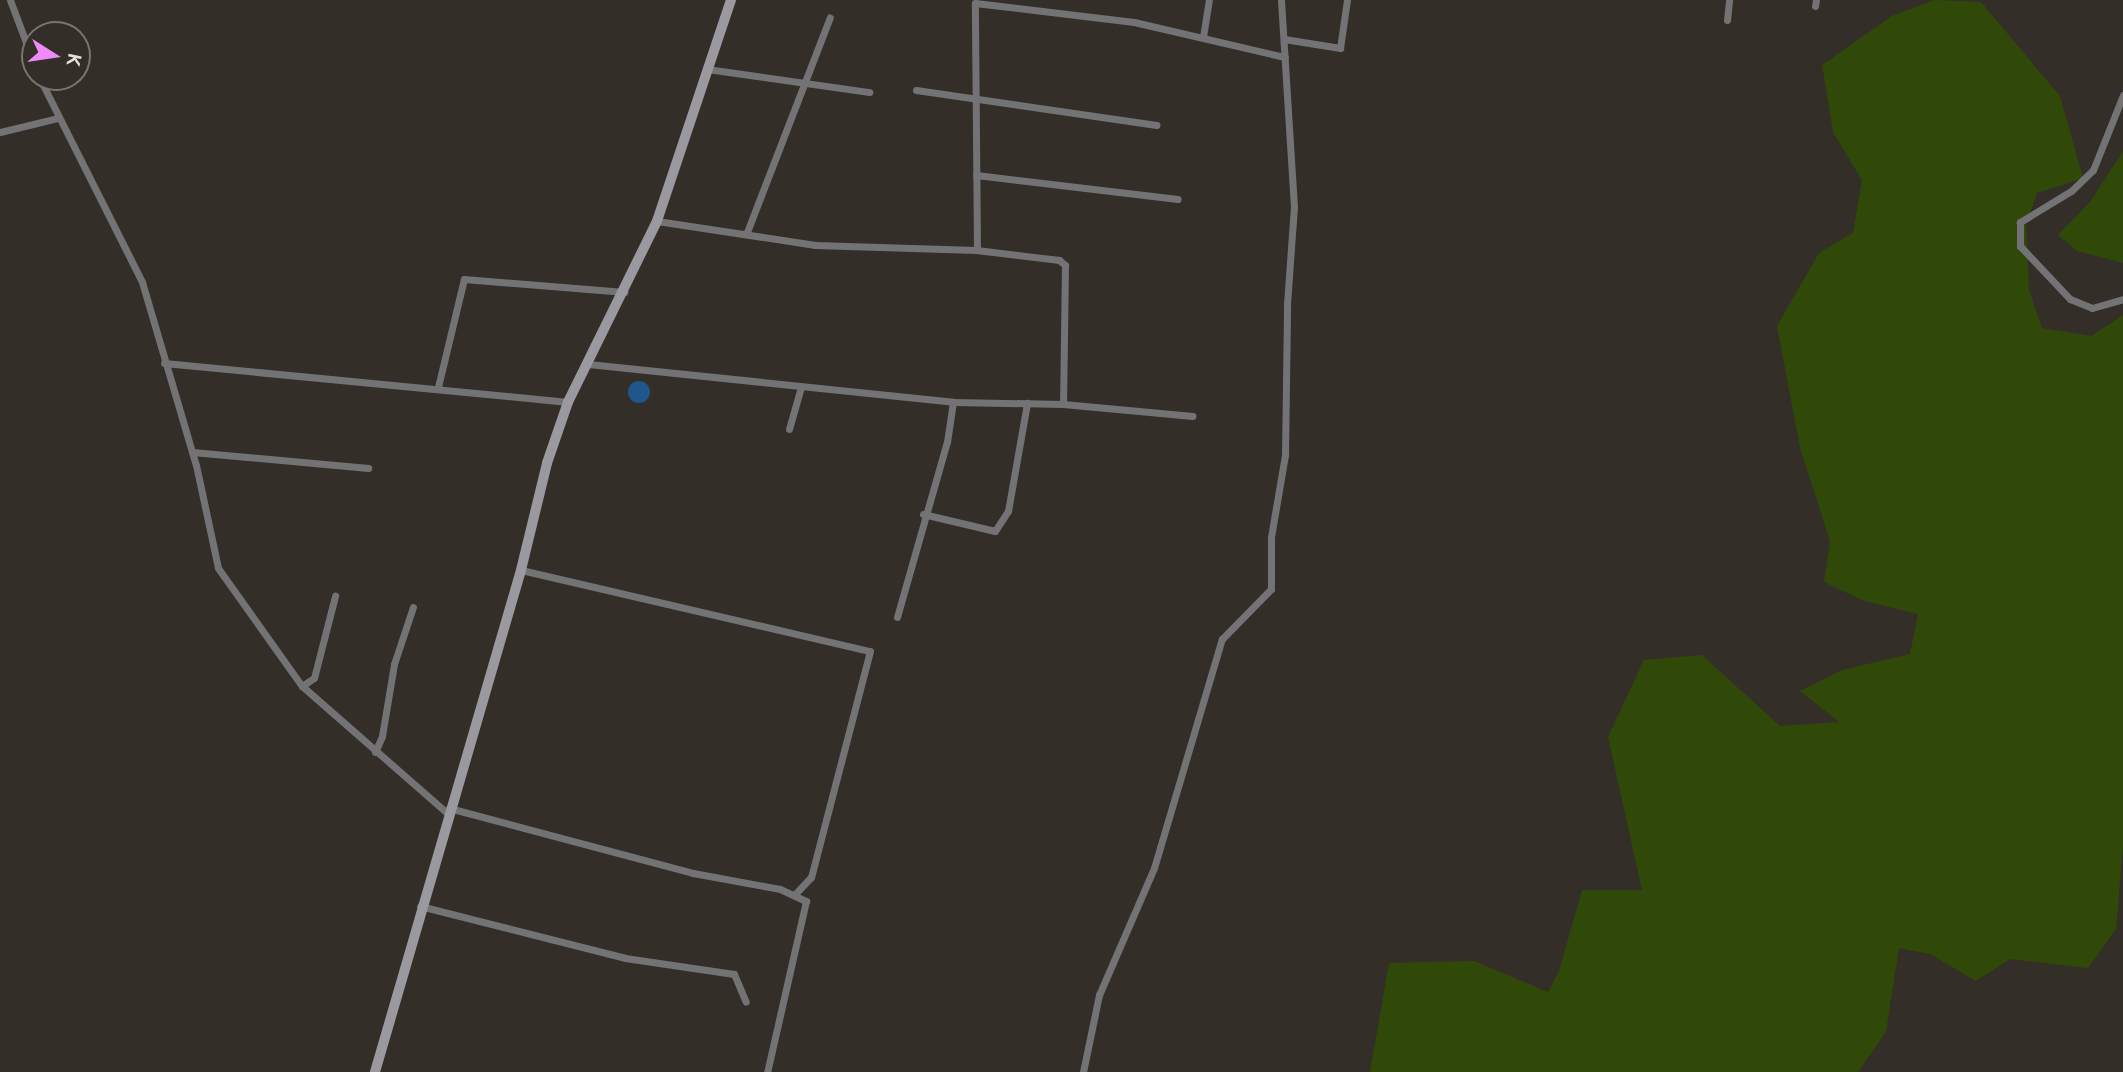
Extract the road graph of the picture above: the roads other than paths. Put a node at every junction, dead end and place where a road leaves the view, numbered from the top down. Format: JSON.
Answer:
{"nodes":[{"id":1,"x":10,"y":0,"type":"edge"},
{"id":2,"x":731,"y":0,"type":"edge"},
{"id":3,"x":1209,"y":0,"type":"edge"},
{"id":4,"x":1282,"y":0,"type":"edge"},
{"id":5,"x":1347,"y":0,"type":"edge"},
{"id":6,"x":1729,"y":0,"type":"edge"},
{"id":7,"x":830,"y":17,"type":"dead end"},
{"id":8,"x":1727,"y":20,"type":"dead end"},
{"id":9,"x":21,"y":29,"type":"edge"},
{"id":10,"x":1202,"y":37,"type":"junction"},
{"id":11,"x":1284,"y":38,"type":"junction"},
{"id":12,"x":1285,"y":57,"type":"junction"},
{"id":13,"x":707,"y":69,"type":"junction"},
{"id":14,"x":804,"y":85,"type":"junction"},
{"id":15,"x":916,"y":90,"type":"dead end"},
{"id":16,"x":45,"y":91,"type":"edge"},
{"id":17,"x":869,"y":92,"type":"dead end"},
{"id":18,"x":2123,"y":95,"type":"edge"},
{"id":19,"x":976,"y":99,"type":"junction"},
{"id":20,"x":58,"y":118,"type":"junction"},
{"id":21,"x":1156,"y":125,"type":"dead end"},
{"id":22,"x":0,"y":132,"type":"edge"},
{"id":23,"x":976,"y":175,"type":"junction"},
{"id":24,"x":1178,"y":199,"type":"dead end"},
{"id":25,"x":657,"y":221,"type":"junction"},
{"id":26,"x":747,"y":232,"type":"junction"},
{"id":27,"x":977,"y":250,"type":"junction"},
{"id":28,"x":625,"y":292,"type":"junction"},
{"id":29,"x":2123,"y":299,"type":"edge"},
{"id":30,"x":164,"y":363,"type":"junction"},
{"id":31,"x":587,"y":364,"type":"junction"},
{"id":32,"x":438,"y":387,"type":"junction"},
{"id":33,"x":801,"y":387,"type":"junction"},
{"id":34,"x":568,"y":402,"type":"junction"},
{"id":35,"x":953,"y":402,"type":"junction"},
{"id":36,"x":1027,"y":403,"type":"junction"},
{"id":37,"x":1063,"y":404,"type":"junction"},
{"id":38,"x":1192,"y":416,"type":"dead end"},
{"id":39,"x":789,"y":429,"type":"dead end"},
{"id":40,"x":192,"y":453,"type":"junction"},
{"id":41,"x":368,"y":468,"type":"dead end"},
{"id":42,"x":923,"y":514,"type":"junction"},
{"id":43,"x":521,"y":570,"type":"junction"},
{"id":44,"x":335,"y":596,"type":"dead end"},
{"id":45,"x":413,"y":607,"type":"dead end"},
{"id":46,"x":897,"y":617,"type":"dead end"},
{"id":47,"x":302,"y":686,"type":"junction"},
{"id":48,"x":375,"y":752,"type":"junction"},
{"id":49,"x":448,"y":811,"type":"junction"},
{"id":50,"x":794,"y":895,"type":"junction"},
{"id":51,"x":421,"y":906,"type":"junction"},
{"id":52,"x":746,"y":1002,"type":"dead end"},
{"id":53,"x":375,"y":1072,"type":"edge"},
{"id":54,"x":766,"y":1072,"type":"edge"},
{"id":55,"x":1083,"y":1072,"type":"edge"}],
"edges":[{"from":1,"to":9,"type":"street"},
{"from":2,"to":13,"type":"main road"},
{"from":3,"to":10,"type":"street"},
{"from":4,"to":11,"type":"street"},
{"from":5,"to":11,"type":"street"},
{"from":6,"to":8,"type":"street"},
{"from":7,"to":14,"type":"street"},
{"from":10,"to":12,"type":"street"},
{"from":10,"to":19,"type":"street"},
{"from":11,"to":12,"type":"street"},
{"from":12,"to":55,"type":"street"},
{"from":13,"to":14,"type":"street"},
{"from":13,"to":25,"type":"main road"},
{"from":14,"to":17,"type":"street"},
{"from":14,"to":26,"type":"street"},
{"from":15,"to":19,"type":"street"},
{"from":16,"to":20,"type":"street"},
{"from":18,"to":29,"type":"street"},
{"from":19,"to":21,"type":"street"},
{"from":19,"to":23,"type":"street"},
{"from":20,"to":22,"type":"street"},
{"from":20,"to":30,"type":"street"},
{"from":23,"to":24,"type":"street"},
{"from":23,"to":27,"type":"street"},
{"from":25,"to":26,"type":"street"},
{"from":25,"to":28,"type":"main road"},
{"from":26,"to":27,"type":"street"},
{"from":27,"to":37,"type":"street"},
{"from":28,"to":31,"type":"main road"},
{"from":28,"to":32,"type":"street"},
{"from":30,"to":32,"type":"street"},
{"from":30,"to":40,"type":"street"},
{"from":31,"to":33,"type":"street"},
{"from":31,"to":34,"type":"main road"},
{"from":32,"to":34,"type":"street"},
{"from":33,"to":35,"type":"street"},
{"from":33,"to":39,"type":"street"},
{"from":34,"to":43,"type":"main road"},
{"from":35,"to":36,"type":"street"},
{"from":35,"to":42,"type":"street"},
{"from":36,"to":37,"type":"street"},
{"from":36,"to":42,"type":"street"},
{"from":37,"to":38,"type":"street"},
{"from":40,"to":41,"type":"street"},
{"from":40,"to":47,"type":"street"},
{"from":42,"to":46,"type":"street"},
{"from":43,"to":49,"type":"main road"},
{"from":43,"to":50,"type":"street"},
{"from":44,"to":47,"type":"street"},
{"from":45,"to":48,"type":"street"},
{"from":47,"to":48,"type":"street"},
{"from":48,"to":49,"type":"street"},
{"from":49,"to":50,"type":"street"},
{"from":49,"to":51,"type":"main road"},
{"from":50,"to":54,"type":"street"},
{"from":51,"to":52,"type":"street"},
{"from":51,"to":53,"type":"main road"}]}
